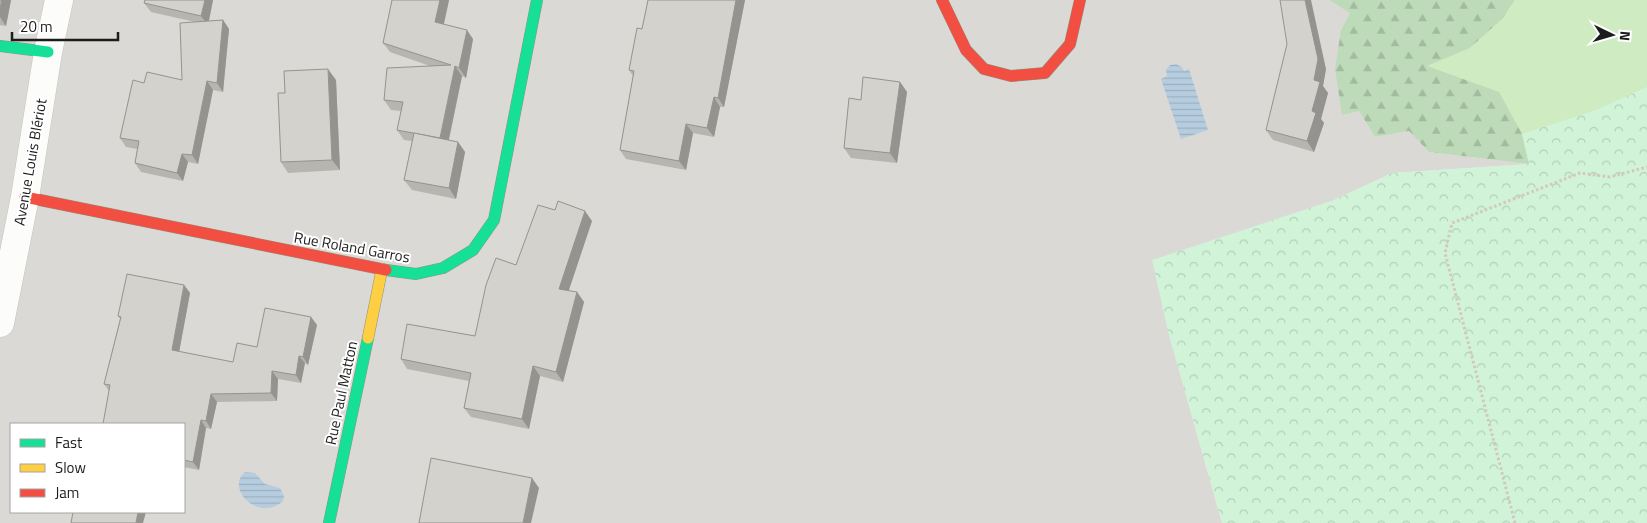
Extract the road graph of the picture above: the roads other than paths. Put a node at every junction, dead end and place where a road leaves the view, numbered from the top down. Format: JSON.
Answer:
{"nodes":[{"id":1,"x":59,"y":0,"type":"edge"},
{"id":2,"x":536,"y":0,"type":"edge"},
{"id":3,"x":942,"y":0,"type":"edge"},
{"id":4,"x":1080,"y":0,"type":"edge"},
{"id":5,"x":0,"y":46,"type":"edge"},
{"id":6,"x":48,"y":52,"type":"junction"},
{"id":7,"x":25,"y":197,"type":"junction"},
{"id":8,"x":382,"y":269,"type":"junction"},
{"id":9,"x":0,"y":323,"type":"edge"},
{"id":10,"x":329,"y":523,"type":"edge"}],
"edges":[{"from":1,"to":6,"type":"street","name":"Avenue Louis Blériot"},
{"from":2,"to":8,"type":"street","name":"Rue Roland Garros"},
{"from":3,"to":4,"type":"street"},
{"from":5,"to":6,"type":"street"},
{"from":6,"to":7,"type":"street","name":"Avenue Louis Blériot"},
{"from":7,"to":8,"type":"street","name":"Rue Roland Garros"},
{"from":7,"to":9,"type":"street","name":"Avenue Louis Blériot"},
{"from":8,"to":10,"type":"street","name":"Rue Paul Matton"}]}
